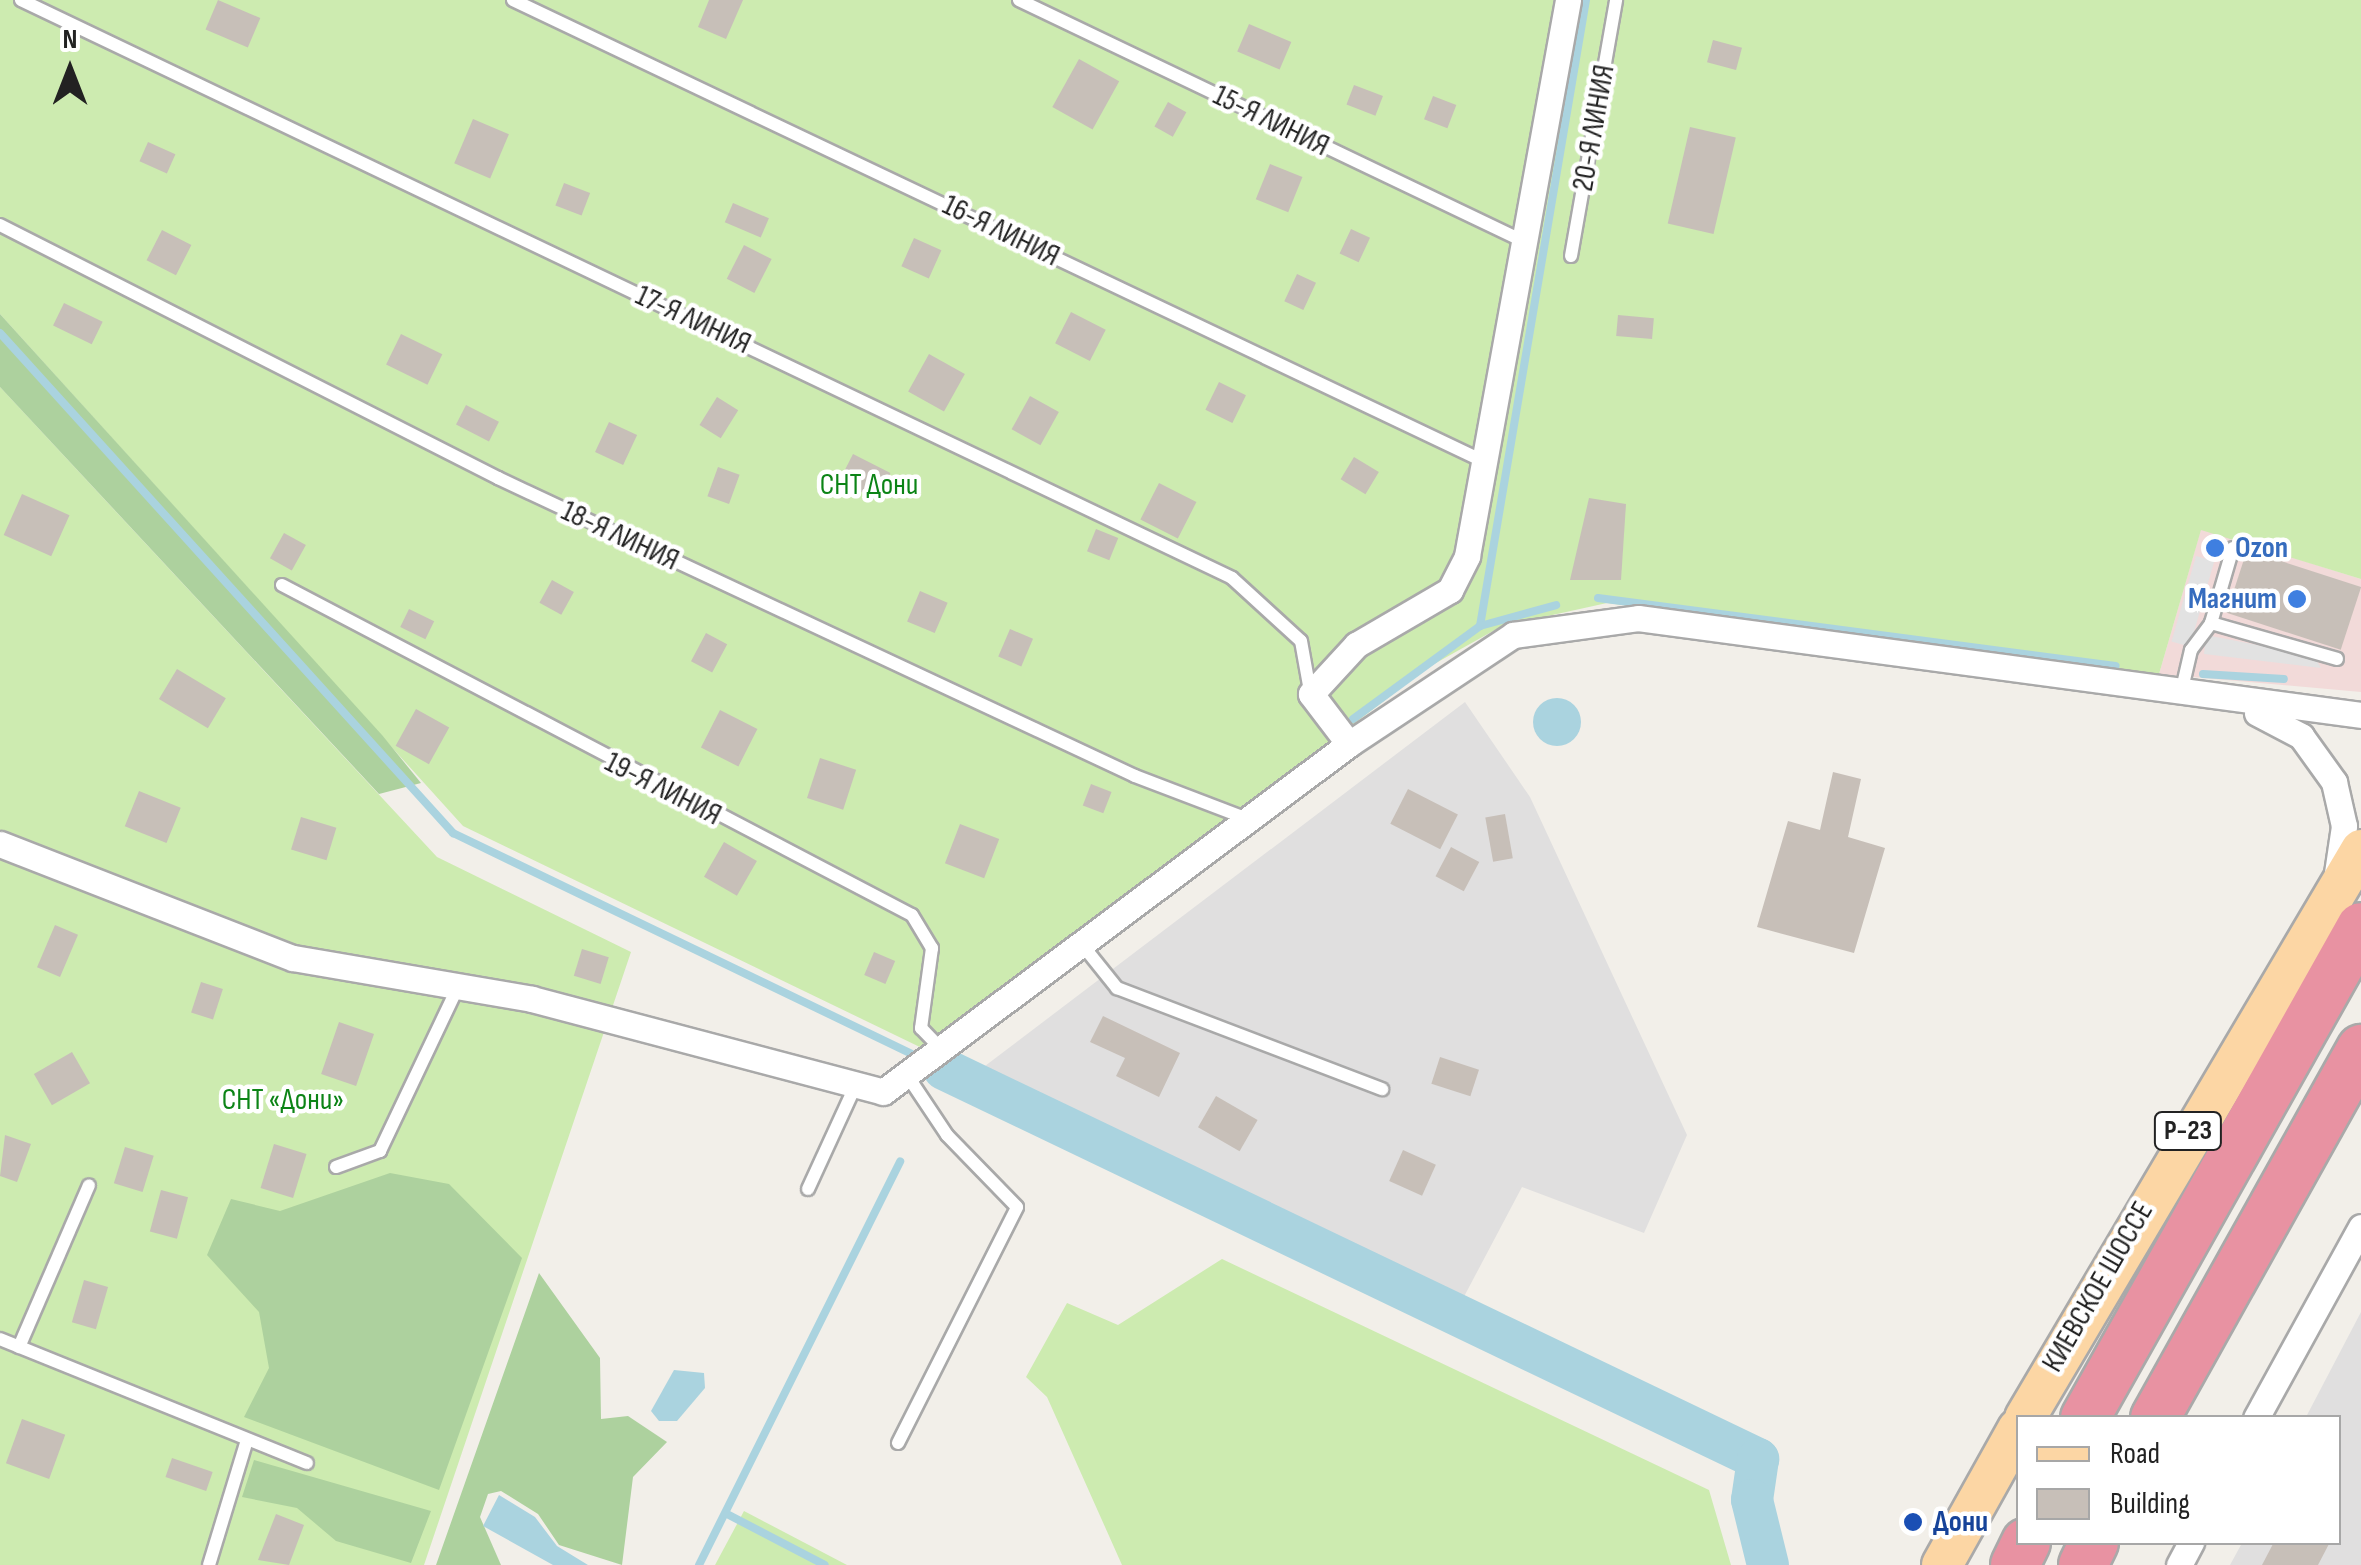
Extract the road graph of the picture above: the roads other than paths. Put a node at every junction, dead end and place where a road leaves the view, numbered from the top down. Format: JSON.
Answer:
{"nodes":[{"id":1,"x":21,"y":0,"type":"edge"},
{"id":2,"x":513,"y":0,"type":"edge"},
{"id":3,"x":1019,"y":0,"type":"edge"},
{"id":4,"x":1568,"y":0,"type":"edge"},
{"id":5,"x":1616,"y":0,"type":"edge"},
{"id":6,"x":0,"y":225,"type":"edge"},
{"id":7,"x":1523,"y":242,"type":"junction"},
{"id":8,"x":1571,"y":256,"type":"dead end"},
{"id":9,"x":1489,"y":464,"type":"junction"},
{"id":10,"x":2232,"y":548,"type":"dead end"},
{"id":11,"x":282,"y":585,"type":"dead end"},
{"id":12,"x":2211,"y":623,"type":"junction"},
{"id":13,"x":2336,"y":659,"type":"dead end"},
{"id":14,"x":2182,"y":693,"type":"junction"},
{"id":15,"x":1311,"y":694,"type":"junction"},
{"id":16,"x":2225,"y":699,"type":"junction"},
{"id":17,"x":2361,"y":715,"type":"edge"},
{"id":18,"x":1348,"y":744,"type":"junction"},
{"id":19,"x":1252,"y":821,"type":"junction"},
{"id":20,"x":0,"y":844,"type":"edge"},
{"id":21,"x":2361,"y":850,"type":"edge"},
{"id":22,"x":2342,"y":920,"type":"edge"},
{"id":23,"x":1084,"y":947,"type":"junction"},
{"id":24,"x":458,"y":987,"type":"junction"},
{"id":25,"x":2361,"y":1048,"type":"edge"},
{"id":26,"x":944,"y":1052,"type":"junction"},
{"id":27,"x":909,"y":1078,"type":"junction"},
{"id":28,"x":1382,"y":1089,"type":"dead end"},
{"id":29,"x":854,"y":1090,"type":"junction"},
{"id":30,"x":336,"y":1166,"type":"dead end"},
{"id":31,"x":89,"y":1185,"type":"dead end"},
{"id":32,"x":808,"y":1189,"type":"dead end"},
{"id":33,"x":2361,"y":1227,"type":"edge"},
{"id":34,"x":0,"y":1339,"type":"edge"},
{"id":35,"x":19,"y":1347,"type":"junction"},
{"id":36,"x":2027,"y":1415,"type":"edge"},
{"id":37,"x":2086,"y":1415,"type":"edge"},
{"id":38,"x":2157,"y":1415,"type":"edge"},
{"id":39,"x":2258,"y":1415,"type":"edge"},
{"id":40,"x":2016,"y":1434,"type":"edge"},
{"id":41,"x":247,"y":1440,"type":"junction"},
{"id":42,"x":898,"y":1443,"type":"dead end"},
{"id":43,"x":307,"y":1463,"type":"dead end"},
{"id":44,"x":209,"y":1565,"type":"edge"},
{"id":45,"x":1942,"y":1565,"type":"edge"}],
"edges":[{"from":1,"to":15,"type":"lane","name":"17-Я ЛИНИЯ"},
{"from":2,"to":9,"type":"lane","name":"16-Я ЛИНИЯ"},
{"from":3,"to":7,"type":"lane","name":"15-Я ЛИНИЯ"},
{"from":4,"to":7,"type":"street"},
{"from":5,"to":8,"type":"lane","name":"20-Я ЛИНИЯ"},
{"from":6,"to":19,"type":"lane","name":"18-Я ЛИНИЯ"},
{"from":7,"to":9,"type":"street"},
{"from":9,"to":15,"type":"street"},
{"from":10,"to":12,"type":"lane"},
{"from":11,"to":26,"type":"lane","name":"19-Я ЛИНИЯ"},
{"from":12,"to":13,"type":"lane"},
{"from":12,"to":14,"type":"lane"},
{"from":14,"to":16,"type":"street"},
{"from":14,"to":18,"type":"street"},
{"from":15,"to":18,"type":"street"},
{"from":16,"to":17,"type":"street"},
{"from":16,"to":22,"type":"street"},
{"from":18,"to":19,"type":"street"},
{"from":19,"to":23,"type":"street"},
{"from":20,"to":24,"type":"street"},
{"from":21,"to":22,"type":"main road","name":"КИЕВСКОЕ ШОССЕ","number":"Р-23"},
{"from":22,"to":36,"type":"main road","name":"КИЕВСКОЕ ШОССЕ","number":"Р-23"},
{"from":22,"to":37,"type":"highway","number":"Р-23"},
{"from":23,"to":26,"type":"street"},
{"from":23,"to":28,"type":"lane"},
{"from":24,"to":29,"type":"street"},
{"from":24,"to":30,"type":"lane"},
{"from":25,"to":38,"type":"highway"},
{"from":26,"to":27,"type":"street"},
{"from":27,"to":29,"type":"street"},
{"from":27,"to":42,"type":"lane"},
{"from":29,"to":32,"type":"lane"},
{"from":31,"to":35,"type":"lane"},
{"from":33,"to":39,"type":"street"},
{"from":34,"to":35,"type":"lane"},
{"from":35,"to":41,"type":"lane"},
{"from":40,"to":45,"type":"main road"},
{"from":41,"to":43,"type":"lane"},
{"from":41,"to":44,"type":"lane"}]}
